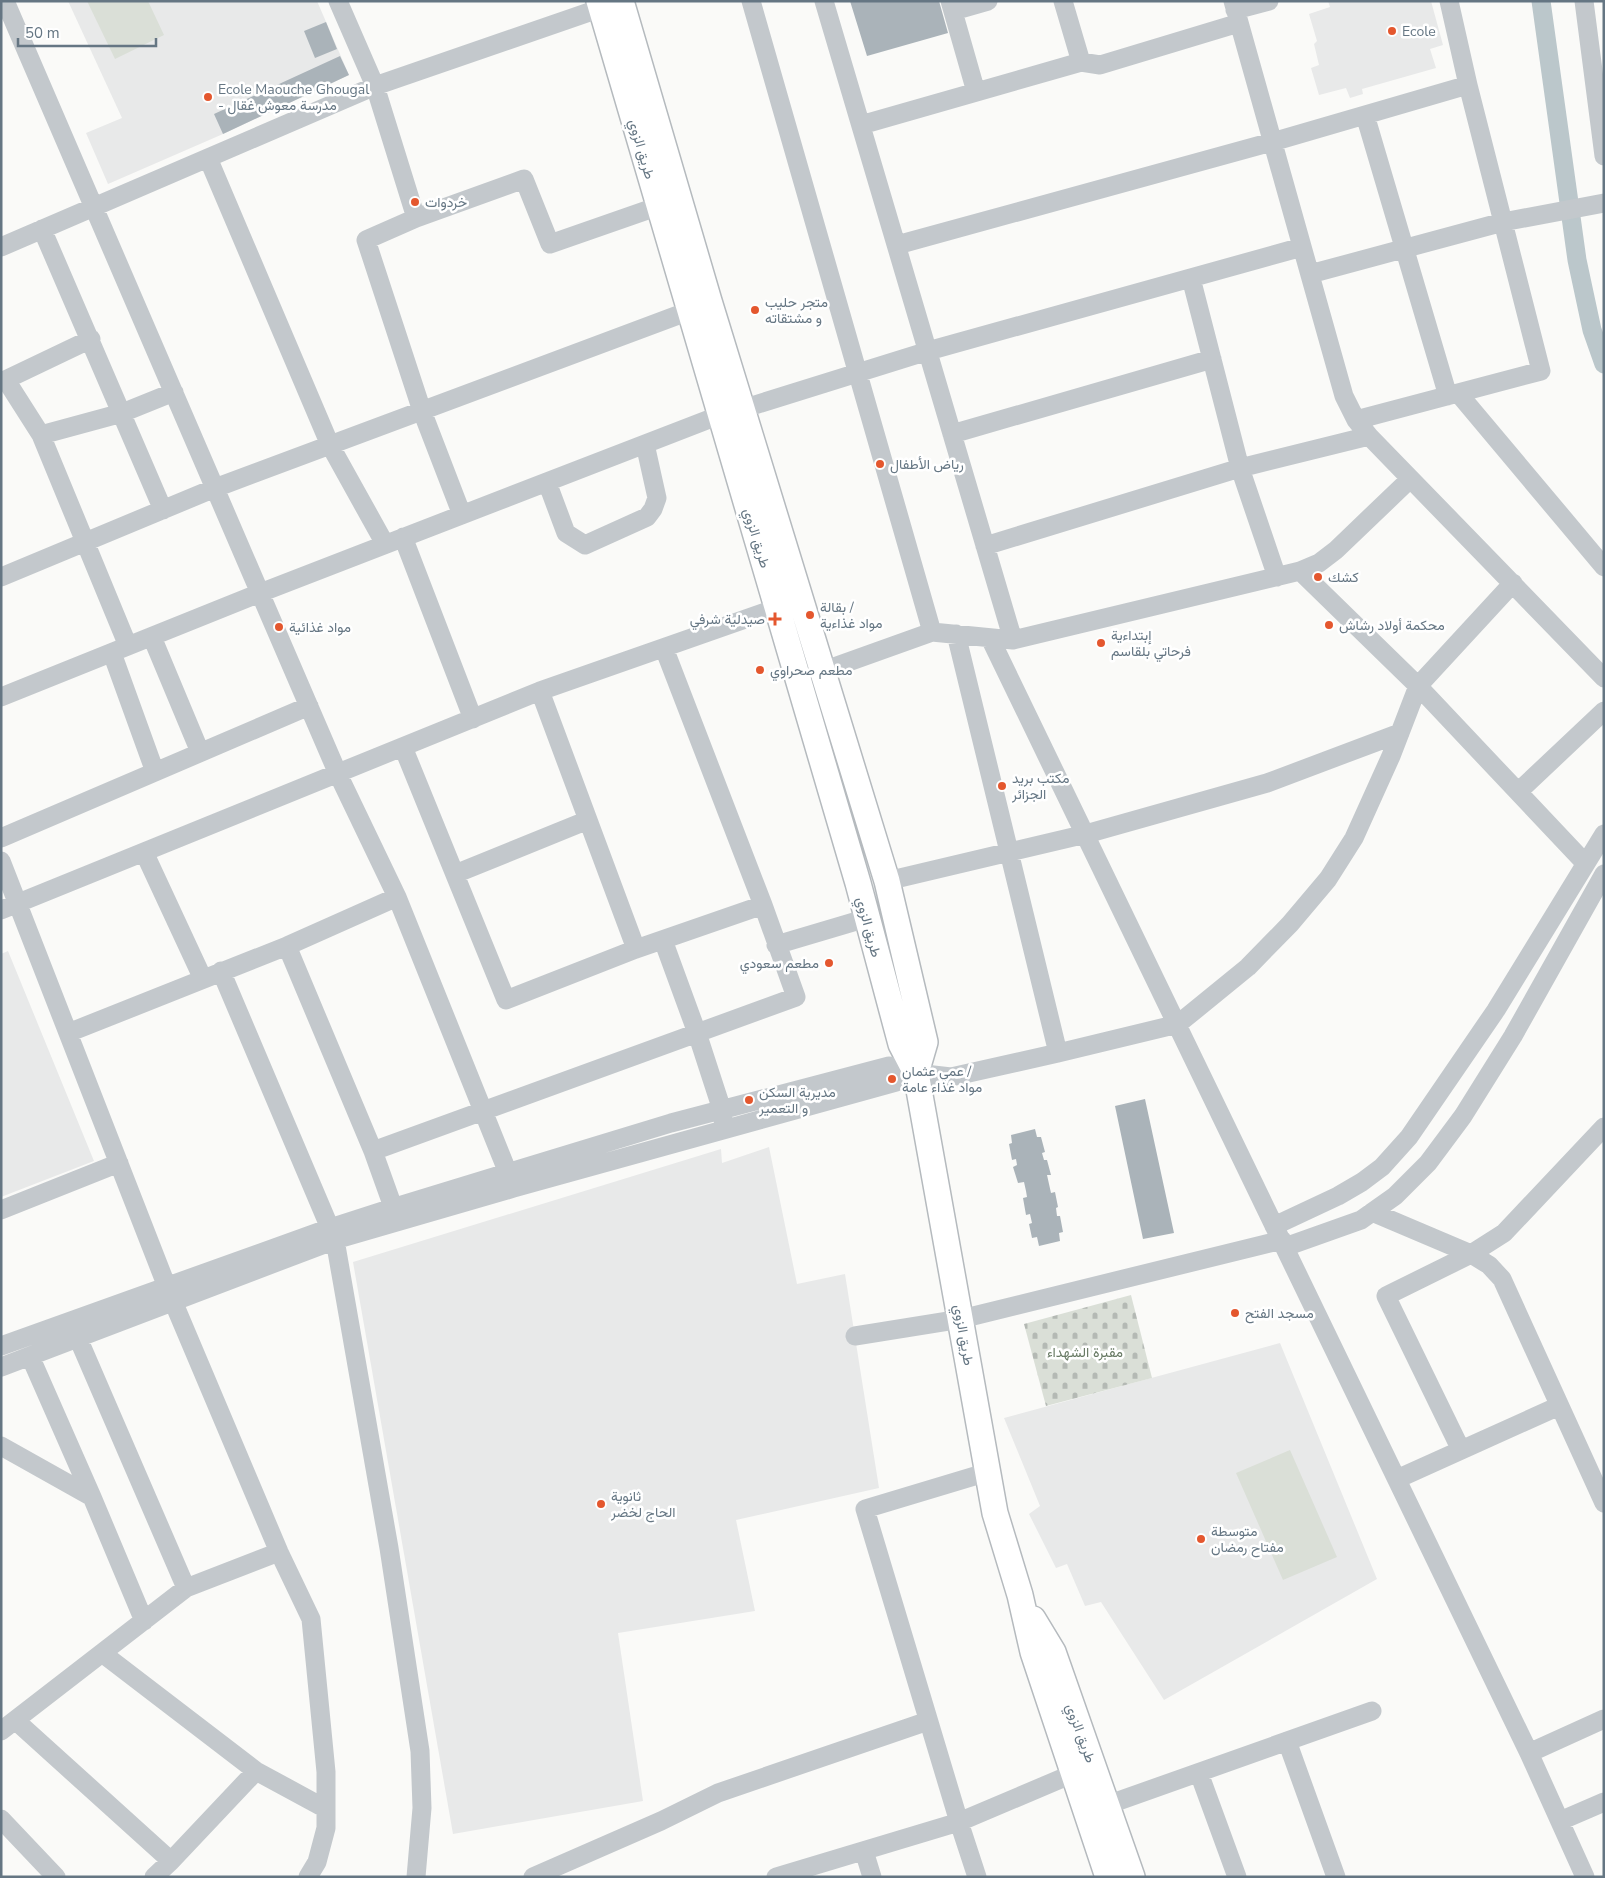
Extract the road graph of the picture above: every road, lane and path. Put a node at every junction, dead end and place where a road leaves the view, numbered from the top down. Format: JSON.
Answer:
{"nodes":[{"id":1,"x":5,"y":1,"type":"edge"},
{"id":2,"x":338,"y":1,"type":"edge"},
{"id":3,"x":751,"y":1,"type":"edge"},
{"id":4,"x":824,"y":1,"type":"edge"},
{"id":5,"x":988,"y":1,"type":"edge"},
{"id":6,"x":1063,"y":1,"type":"edge"},
{"id":7,"x":1269,"y":1,"type":"edge"},
{"id":8,"x":1449,"y":1,"type":"edge"},
{"id":9,"x":1584,"y":1,"type":"edge"},
{"id":10,"x":608,"y":3,"type":"edge"},
{"id":11,"x":952,"y":6,"type":"edge"},
{"id":12,"x":1236,"y":11,"type":"edge"},
{"id":13,"x":1081,"y":62,"type":"junction"},
{"id":14,"x":1468,"y":85,"type":"junction"},
{"id":15,"x":375,"y":86,"type":"junction"},
{"id":16,"x":976,"y":92,"type":"junction"},
{"id":17,"x":1365,"y":115,"type":"junction"},
{"id":18,"x":861,"y":125,"type":"junction"},
{"id":19,"x":1272,"y":142,"type":"junction"},
{"id":20,"x":1604,"y":156,"type":"edge"},
{"id":21,"x":208,"y":158,"type":"junction"},
{"id":22,"x":1604,"y":203,"type":"edge"},
{"id":23,"x":95,"y":206,"type":"junction"},
{"id":24,"x":659,"y":206,"type":"junction"},
{"id":25,"x":416,"y":218,"type":"junction"},
{"id":26,"x":1503,"y":222,"type":"junction"},
{"id":27,"x":42,"y":229,"type":"junction"},
{"id":28,"x":897,"y":246,"type":"junction"},
{"id":29,"x":1,"y":247,"type":"edge"},
{"id":30,"x":1302,"y":247,"type":"junction"},
{"id":31,"x":1405,"y":249,"type":"junction"},
{"id":32,"x":1310,"y":274,"type":"junction"},
{"id":33,"x":1191,"y":278,"type":"junction"},
{"id":34,"x":690,"y":311,"type":"junction"},
{"id":35,"x":91,"y":339,"type":"junction"},
{"id":36,"x":928,"y":351,"type":"junction"},
{"id":37,"x":1212,"y":359,"type":"junction"},
{"id":38,"x":857,"y":372,"type":"junction"},
{"id":39,"x":4,"y":381,"type":"edge"},
{"id":40,"x":174,"y":392,"type":"junction"},
{"id":41,"x":1453,"y":394,"type":"junction"},
{"id":42,"x":422,"y":411,"type":"junction"},
{"id":43,"x":731,"y":412,"type":"junction"},
{"id":44,"x":122,"y":413,"type":"junction"},
{"id":45,"x":1356,"y":420,"type":"junction"},
{"id":46,"x":952,"y":434,"type":"junction"},
{"id":47,"x":41,"y":435,"type":"junction"},
{"id":48,"x":1369,"y":436,"type":"junction"},
{"id":49,"x":645,"y":444,"type":"junction"},
{"id":50,"x":330,"y":445,"type":"junction"},
{"id":51,"x":1240,"y":468,"type":"junction"},
{"id":52,"x":1410,"y":480,"type":"junction"},
{"id":53,"x":546,"y":482,"type":"junction"},
{"id":54,"x":215,"y":488,"type":"junction"},
{"id":55,"x":163,"y":510,"type":"junction"},
{"id":56,"x":462,"y":515,"type":"junction"},
{"id":57,"x":403,"y":537,"type":"junction"},
{"id":58,"x":86,"y":542,"type":"junction"},
{"id":59,"x":385,"y":544,"type":"junction"},
{"id":60,"x":985,"y":546,"type":"junction"},
{"id":61,"x":1604,"y":566,"type":"edge"},
{"id":62,"x":1300,"y":571,"type":"junction"},
{"id":63,"x":1,"y":577,"type":"edge"},
{"id":64,"x":1277,"y":577,"type":"junction"},
{"id":65,"x":1514,"y":583,"type":"junction"},
{"id":66,"x":260,"y":593,"type":"junction"},
{"id":67,"x":778,"y":608,"type":"junction"},
{"id":68,"x":932,"y":632,"type":"junction"},
{"id":69,"x":956,"y":634,"type":"junction"},
{"id":70,"x":152,"y":637,"type":"junction"},
{"id":71,"x":990,"y":638,"type":"junction"},
{"id":72,"x":1013,"y":640,"type":"junction"},
{"id":73,"x":664,"y":648,"type":"junction"},
{"id":74,"x":120,"y":649,"type":"junction"},
{"id":75,"x":823,"y":671,"type":"junction"},
{"id":76,"x":1604,"y":678,"type":"edge"},
{"id":77,"x":1418,"y":686,"type":"junction"},
{"id":78,"x":540,"y":691,"type":"junction"},
{"id":79,"x":1,"y":698,"type":"edge"},
{"id":80,"x":309,"y":706,"type":"junction"},
{"id":81,"x":1604,"y":711,"type":"edge"},
{"id":82,"x":473,"y":719,"type":"junction"},
{"id":83,"x":1400,"y":733,"type":"junction"},
{"id":84,"x":403,"y":747,"type":"junction"},
{"id":85,"x":200,"y":752,"type":"junction"},
{"id":86,"x":155,"y":772,"type":"junction"},
{"id":87,"x":338,"y":774,"type":"junction"},
{"id":88,"x":1518,"y":792,"type":"junction"},
{"id":89,"x":588,"y":820,"type":"junction"},
{"id":90,"x":1086,"y":834,"type":"junction"},
{"id":91,"x":1604,"y":834,"type":"edge"},
{"id":92,"x":1,"y":838,"type":"edge"},
{"id":93,"x":144,"y":852,"type":"junction"},
{"id":94,"x":1008,"y":852,"type":"junction"},
{"id":95,"x":1,"y":861,"type":"edge"},
{"id":96,"x":1585,"y":863,"type":"junction"},
{"id":97,"x":455,"y":874,"type":"junction"},
{"id":98,"x":1604,"y":874,"type":"edge"},
{"id":99,"x":887,"y":881,"type":"junction"},
{"id":100,"x":397,"y":897,"type":"junction"},
{"id":101,"x":763,"y":905,"type":"junction"},
{"id":102,"x":9,"y":906,"type":"edge"},
{"id":103,"x":867,"y":918,"type":"junction"},
{"id":104,"x":663,"y":940,"type":"junction"},
{"id":105,"x":776,"y":945,"type":"junction"},
{"id":106,"x":287,"y":946,"type":"junction"},
{"id":107,"x":636,"y":949,"type":"junction"},
{"id":108,"x":221,"y":971,"type":"junction"},
{"id":109,"x":203,"y":979,"type":"junction"},
{"id":110,"x":1178,"y":1024,"type":"junction"},
{"id":111,"x":68,"y":1033,"type":"junction"},
{"id":112,"x":697,"y":1033,"type":"junction"},
{"id":113,"x":1058,"y":1053,"type":"junction"},
{"id":114,"x":916,"y":1073,"type":"junction"},
{"id":115,"x":722,"y":1110,"type":"junction"},
{"id":116,"x":484,"y":1111,"type":"junction"},
{"id":117,"x":1604,"y":1127,"type":"edge"},
{"id":118,"x":725,"y":1129,"type":"junction"},
{"id":119,"x":374,"y":1151,"type":"junction"},
{"id":120,"x":119,"y":1163,"type":"junction"},
{"id":121,"x":511,"y":1180,"type":"junction"},
{"id":122,"x":1,"y":1210,"type":"edge"},
{"id":123,"x":1372,"y":1212,"type":"junction"},
{"id":124,"x":395,"y":1214,"type":"junction"},
{"id":125,"x":332,"y":1234,"type":"junction"},
{"id":126,"x":1280,"y":1238,"type":"junction"},
{"id":127,"x":1471,"y":1254,"type":"junction"},
{"id":128,"x":170,"y":1294,"type":"junction"},
{"id":129,"x":961,"y":1319,"type":"junction"},
{"id":130,"x":855,"y":1336,"type":"dead end"},
{"id":131,"x":78,"y":1338,"type":"junction"},
{"id":132,"x":3,"y":1342,"type":"edge"},
{"id":133,"x":30,"y":1356,"type":"junction"},
{"id":134,"x":7,"y":1365,"type":"edge"},
{"id":135,"x":1559,"y":1406,"type":"junction"},
{"id":136,"x":1,"y":1446,"type":"edge"},
{"id":137,"x":1461,"y":1450,"type":"junction"},
{"id":138,"x":988,"y":1472,"type":"junction"},
{"id":139,"x":1397,"y":1479,"type":"junction"},
{"id":140,"x":92,"y":1497,"type":"junction"},
{"id":141,"x":1604,"y":1504,"type":"edge"},
{"id":142,"x":279,"y":1552,"type":"junction"},
{"id":143,"x":186,"y":1588,"type":"junction"},
{"id":144,"x":144,"y":1621,"type":"junction"},
{"id":145,"x":102,"y":1653,"type":"junction"},
{"id":146,"x":1372,"y":1711,"type":"dead end"},
{"id":147,"x":1604,"y":1719,"type":"edge"},
{"id":148,"x":928,"y":1721,"type":"junction"},
{"id":149,"x":8,"y":1725,"type":"edge"},
{"id":150,"x":1287,"y":1741,"type":"junction"},
{"id":151,"x":1529,"y":1753,"type":"junction"},
{"id":152,"x":1083,"y":1770,"type":"junction"},
{"id":153,"x":256,"y":1771,"type":"junction"},
{"id":154,"x":1198,"y":1773,"type":"junction"},
{"id":155,"x":1604,"y":1802,"type":"edge"},
{"id":156,"x":1107,"y":1805,"type":"junction"},
{"id":157,"x":326,"y":1809,"type":"junction"},
{"id":158,"x":1,"y":1819,"type":"edge"},
{"id":159,"x":959,"y":1822,"type":"junction"},
{"id":160,"x":1560,"y":1822,"type":"junction"},
{"id":161,"x":864,"y":1851,"type":"junction"},
{"id":162,"x":171,"y":1861,"type":"junction"},
{"id":163,"x":561,"y":1871,"type":"edge"},
{"id":164,"x":56,"y":1877,"type":"edge"},
{"id":165,"x":154,"y":1877,"type":"edge"},
{"id":166,"x":308,"y":1877,"type":"edge"},
{"id":167,"x":416,"y":1877,"type":"edge"},
{"id":168,"x":533,"y":1877,"type":"edge"},
{"id":169,"x":776,"y":1877,"type":"edge"},
{"id":170,"x":872,"y":1877,"type":"edge"},
{"id":171,"x":977,"y":1877,"type":"edge"},
{"id":172,"x":1108,"y":1877,"type":"edge"},
{"id":173,"x":1132,"y":1877,"type":"edge"},
{"id":174,"x":1237,"y":1877,"type":"edge"},
{"id":175,"x":1336,"y":1877,"type":"edge"},
{"id":176,"x":1585,"y":1877,"type":"edge"}],
"edges":[{"from":1,"to":23,"type":"street"},
{"from":2,"to":15,"type":"street"},
{"from":3,"to":38,"type":"street"},
{"from":4,"to":18,"type":"street"},
{"from":5,"to":11,"type":"street"},
{"from":6,"to":13,"type":"street"},
{"from":7,"to":12,"type":"street"},
{"from":8,"to":14,"type":"street"},
{"from":9,"to":20,"type":"street"},
{"from":10,"to":15,"type":"street"},
{"from":10,"to":24,"type":"main road","name":"طريق الزوي"},
{"from":10,"to":43,"type":"main road","name":"طريق الزوي"},
{"from":11,"to":16,"type":"street"},
{"from":12,"to":13,"type":"street"},
{"from":12,"to":19,"type":"street"},
{"from":13,"to":16,"type":"street"},
{"from":14,"to":17,"type":"street"},
{"from":14,"to":26,"type":"street"},
{"from":15,"to":21,"type":"street"},
{"from":15,"to":25,"type":"street"},
{"from":16,"to":18,"type":"street"},
{"from":17,"to":19,"type":"street"},
{"from":17,"to":31,"type":"street"},
{"from":18,"to":28,"type":"street"},
{"from":19,"to":28,"type":"street"},
{"from":19,"to":30,"type":"street"},
{"from":21,"to":23,"type":"street"},
{"from":21,"to":50,"type":"street"},
{"from":22,"to":26,"type":"street"},
{"from":23,"to":27,"type":"street"},
{"from":23,"to":40,"type":"street"},
{"from":24,"to":25,"type":"street"},
{"from":24,"to":34,"type":"main road","name":"طريق الزوي"},
{"from":25,"to":42,"type":"street"},
{"from":26,"to":31,"type":"street"},
{"from":26,"to":41,"type":"street"},
{"from":27,"to":29,"type":"street"},
{"from":27,"to":35,"type":"street"},
{"from":28,"to":36,"type":"street"},
{"from":30,"to":32,"type":"street"},
{"from":30,"to":33,"type":"street"},
{"from":31,"to":32,"type":"street"},
{"from":31,"to":41,"type":"street"},
{"from":32,"to":45,"type":"street"},
{"from":33,"to":36,"type":"street"},
{"from":33,"to":37,"type":"street"},
{"from":34,"to":42,"type":"street"},
{"from":34,"to":43,"type":"main road","name":"طريق الزوي"},
{"from":35,"to":39,"type":"street"},
{"from":35,"to":44,"type":"street"},
{"from":36,"to":38,"type":"street"},
{"from":36,"to":46,"type":"street"},
{"from":37,"to":46,"type":"street"},
{"from":37,"to":51,"type":"street"},
{"from":38,"to":43,"type":"street"},
{"from":38,"to":68,"type":"street"},
{"from":39,"to":47,"type":"street"},
{"from":40,"to":44,"type":"street"},
{"from":40,"to":54,"type":"street"},
{"from":41,"to":45,"type":"street"},
{"from":41,"to":61,"type":"street"},
{"from":42,"to":50,"type":"street"},
{"from":42,"to":56,"type":"street"},
{"from":43,"to":49,"type":"street"},
{"from":43,"to":67,"type":"main road","name":"طريق الزوي"},
{"from":43,"to":75,"type":"main road","name":"طريق الزوي"},
{"from":44,"to":47,"type":"street"},
{"from":44,"to":55,"type":"street"},
{"from":45,"to":48,"type":"street"},
{"from":46,"to":60,"type":"street"},
{"from":47,"to":58,"type":"street"},
{"from":48,"to":51,"type":"street"},
{"from":48,"to":52,"type":"street"},
{"from":49,"to":53,"type":"street"},
{"from":49,"to":53,"type":"street"},
{"from":50,"to":54,"type":"street"},
{"from":50,"to":59,"type":"street"},
{"from":51,"to":60,"type":"street"},
{"from":51,"to":64,"type":"street"},
{"from":52,"to":62,"type":"street"},
{"from":52,"to":65,"type":"street"},
{"from":53,"to":56,"type":"street"},
{"from":54,"to":55,"type":"street"},
{"from":54,"to":66,"type":"street"},
{"from":55,"to":58,"type":"street"},
{"from":56,"to":57,"type":"street"},
{"from":57,"to":59,"type":"street"},
{"from":57,"to":82,"type":"street"},
{"from":58,"to":63,"type":"street"},
{"from":58,"to":74,"type":"street"},
{"from":59,"to":66,"type":"street"},
{"from":60,"to":72,"type":"street"},
{"from":62,"to":64,"type":"street"},
{"from":62,"to":77,"type":"street"},
{"from":64,"to":72,"type":"street"},
{"from":65,"to":76,"type":"street"},
{"from":65,"to":77,"type":"street"},
{"from":66,"to":70,"type":"street"},
{"from":66,"to":80,"type":"street"},
{"from":67,"to":73,"type":"street"},
{"from":67,"to":103,"type":"main road","name":"طريق الزوي"},
{"from":68,"to":69,"type":"street"},
{"from":68,"to":75,"type":"street"},
{"from":69,"to":71,"type":"street"},
{"from":69,"to":94,"type":"street"},
{"from":70,"to":74,"type":"street"},
{"from":70,"to":85,"type":"street"},
{"from":71,"to":72,"type":"street"},
{"from":71,"to":90,"type":"street"},
{"from":73,"to":78,"type":"street"},
{"from":73,"to":101,"type":"street"},
{"from":74,"to":79,"type":"street"},
{"from":74,"to":86,"type":"street"},
{"from":75,"to":99,"type":"main road","name":"طريق الزوي"},
{"from":77,"to":83,"type":"street"},
{"from":77,"to":88,"type":"street"},
{"from":78,"to":82,"type":"street"},
{"from":78,"to":89,"type":"street"},
{"from":80,"to":85,"type":"street"},
{"from":80,"to":87,"type":"street"},
{"from":81,"to":88,"type":"street"},
{"from":82,"to":84,"type":"street"},
{"from":83,"to":90,"type":"street"},
{"from":83,"to":110,"type":"street"},
{"from":84,"to":87,"type":"street"},
{"from":84,"to":97,"type":"street"},
{"from":85,"to":86,"type":"street"},
{"from":86,"to":92,"type":"street"},
{"from":87,"to":93,"type":"street"},
{"from":87,"to":100,"type":"street"},
{"from":88,"to":96,"type":"street"},
{"from":89,"to":97,"type":"street"},
{"from":89,"to":107,"type":"street"},
{"from":90,"to":94,"type":"street"},
{"from":90,"to":110,"type":"street"},
{"from":91,"to":96,"type":"street"},
{"from":93,"to":102,"type":"street"},
{"from":93,"to":109,"type":"street"},
{"from":94,"to":99,"type":"street"},
{"from":94,"to":113,"type":"street"},
{"from":95,"to":102,"type":"street"},
{"from":96,"to":126,"type":"street"},
{"from":97,"to":107,"type":"street"},
{"from":98,"to":123,"type":"street"},
{"from":99,"to":114,"type":"main road","name":"طريق الزوي"},
{"from":100,"to":106,"type":"street"},
{"from":100,"to":116,"type":"street"},
{"from":101,"to":104,"type":"street"},
{"from":101,"to":105,"type":"street"},
{"from":102,"to":111,"type":"street"},
{"from":103,"to":105,"type":"street"},
{"from":103,"to":114,"type":"main road","name":"طريق الزوي"},
{"from":104,"to":107,"type":"street"},
{"from":104,"to":112,"type":"street"},
{"from":105,"to":112,"type":"street"},
{"from":106,"to":108,"type":"street"},
{"from":106,"to":119,"type":"street"},
{"from":108,"to":109,"type":"street"},
{"from":108,"to":125,"type":"street"},
{"from":109,"to":111,"type":"street"},
{"from":110,"to":113,"type":"street"},
{"from":110,"to":126,"type":"street"},
{"from":111,"to":120,"type":"street"},
{"from":112,"to":115,"type":"street"},
{"from":112,"to":116,"type":"street"},
{"from":113,"to":114,"type":"street"},
{"from":114,"to":115,"type":"street"},
{"from":114,"to":118,"type":"street"},
{"from":114,"to":129,"type":"main road","name":"طريق الزوي"},
{"from":115,"to":118,"type":"street"},
{"from":115,"to":121,"type":"street"},
{"from":116,"to":119,"type":"street"},
{"from":116,"to":121,"type":"street"},
{"from":117,"to":127,"type":"street"},
{"from":118,"to":121,"type":"street"},
{"from":119,"to":124,"type":"street"},
{"from":120,"to":122,"type":"street"},
{"from":120,"to":128,"type":"street"},
{"from":121,"to":124,"type":"street"},
{"from":123,"to":126,"type":"street"},
{"from":123,"to":127,"type":"street"},
{"from":124,"to":125,"type":"street"},
{"from":125,"to":128,"type":"street"},
{"from":125,"to":167,"type":"street"},
{"from":126,"to":129,"type":"street"},
{"from":126,"to":139,"type":"street"},
{"from":127,"to":135,"type":"street"},
{"from":127,"to":137,"type":"street"},
{"from":128,"to":131,"type":"street"},
{"from":128,"to":132,"type":"street"},
{"from":128,"to":142,"type":"street"},
{"from":129,"to":130,"type":"street"},
{"from":129,"to":138,"type":"main road","name":"طريق الزوي"},
{"from":131,"to":133,"type":"street"},
{"from":131,"to":143,"type":"street"},
{"from":132,"to":134,"type":"street"},
{"from":133,"to":134,"type":"street"},
{"from":133,"to":140,"type":"street"},
{"from":135,"to":137,"type":"street"},
{"from":135,"to":141,"type":"street"},
{"from":136,"to":140,"type":"street"},
{"from":137,"to":139,"type":"street"},
{"from":138,"to":148,"type":"street"},
{"from":138,"to":152,"type":"main road","name":"طريق الزوي"},
{"from":139,"to":151,"type":"street"},
{"from":140,"to":144,"type":"street"},
{"from":142,"to":143,"type":"street"},
{"from":142,"to":157,"type":"street"},
{"from":143,"to":144,"type":"street"},
{"from":144,"to":145,"type":"street"},
{"from":145,"to":149,"type":"street"},
{"from":145,"to":153,"type":"street"},
{"from":146,"to":150,"type":"street"},
{"from":147,"to":151,"type":"street"},
{"from":148,"to":159,"type":"street"},
{"from":148,"to":163,"type":"street"},
{"from":149,"to":162,"type":"street"},
{"from":150,"to":154,"type":"street"},
{"from":150,"to":175,"type":"street"},
{"from":151,"to":160,"type":"street"},
{"from":152,"to":156,"type":"main road","name":"طريق الزوي"},
{"from":152,"to":159,"type":"street"},
{"from":152,"to":172,"type":"main road","name":"طريق الزوي"},
{"from":153,"to":157,"type":"street"},
{"from":153,"to":162,"type":"street"},
{"from":154,"to":156,"type":"street"},
{"from":154,"to":174,"type":"street"},
{"from":155,"to":160,"type":"street"},
{"from":156,"to":173,"type":"main road","name":"طريق الزوي"},
{"from":157,"to":166,"type":"street"},
{"from":158,"to":164,"type":"street"},
{"from":159,"to":161,"type":"street"},
{"from":159,"to":171,"type":"street"},
{"from":160,"to":176,"type":"street"},
{"from":161,"to":169,"type":"street"},
{"from":161,"to":170,"type":"street"},
{"from":162,"to":165,"type":"street"},
{"from":163,"to":168,"type":"street"}]}
